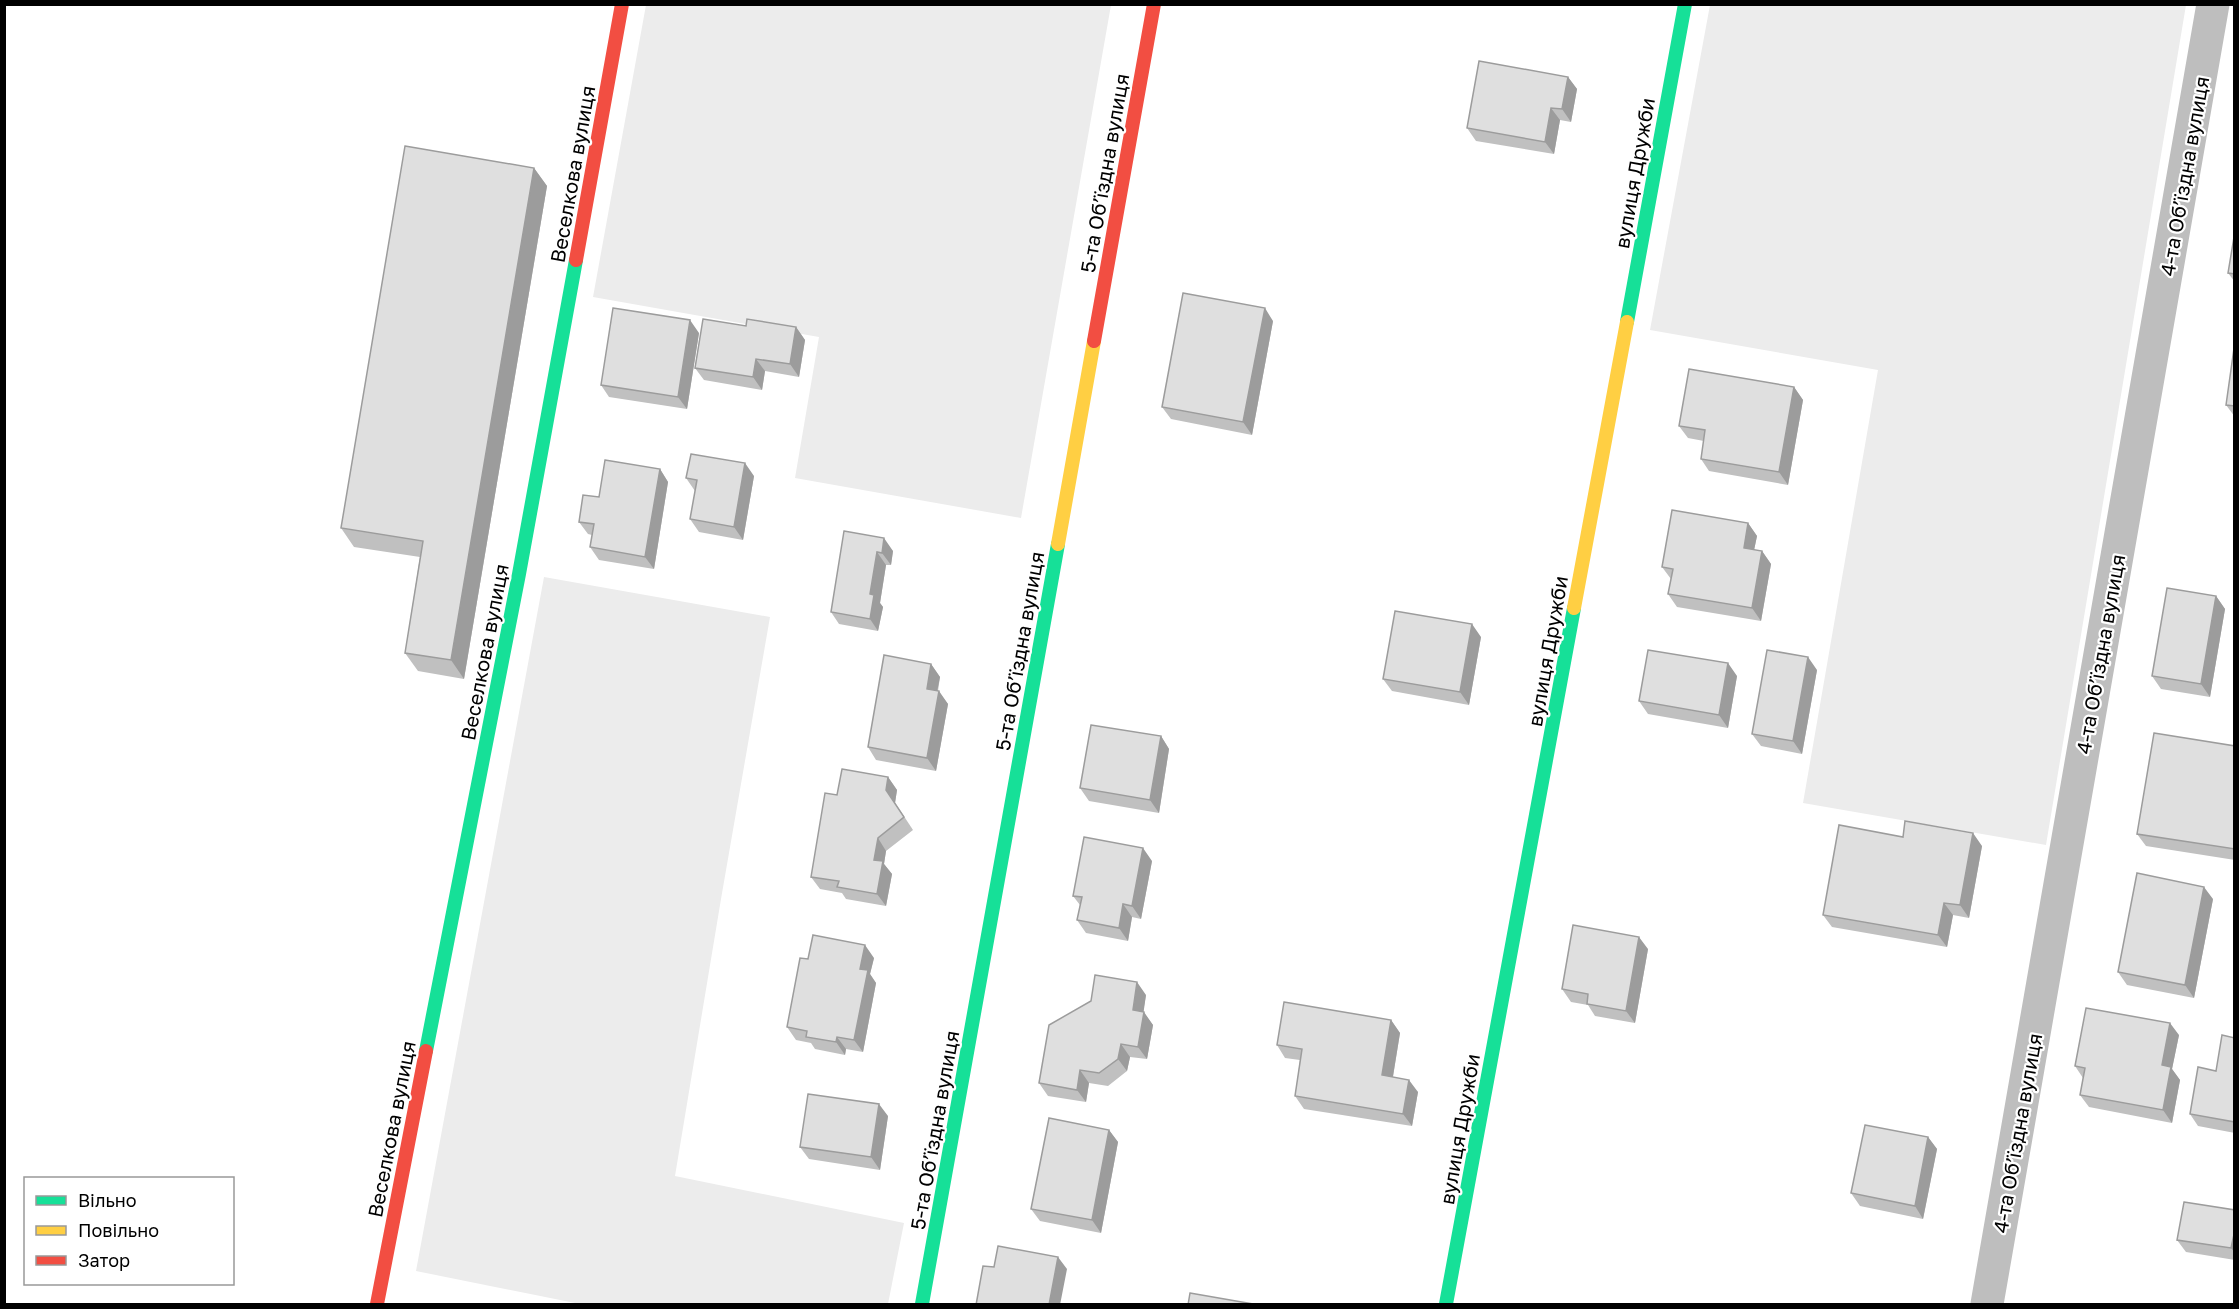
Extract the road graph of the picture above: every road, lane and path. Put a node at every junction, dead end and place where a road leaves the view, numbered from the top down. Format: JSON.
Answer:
{"nodes":[{"id":1,"x":622,"y":4,"type":"edge"},
{"id":2,"x":1154,"y":4,"type":"edge"},
{"id":3,"x":1685,"y":4,"type":"edge"},
{"id":4,"x":2213,"y":4,"type":"edge"},
{"id":5,"x":377,"y":1305,"type":"edge"},
{"id":6,"x":922,"y":1305,"type":"edge"},
{"id":7,"x":1446,"y":1305,"type":"edge"},
{"id":8,"x":1987,"y":1305,"type":"edge"}],
"edges":[{"from":1,"to":5,"type":"street","name":"Веселкова вулиця"},
{"from":2,"to":6,"type":"street","name":"5-та Обʼїздна вулиця"},
{"from":3,"to":7,"type":"street","name":"вулиця Дружби"},
{"from":4,"to":8,"type":"street","name":"4-та Обʼїздна вулиця"}]}
